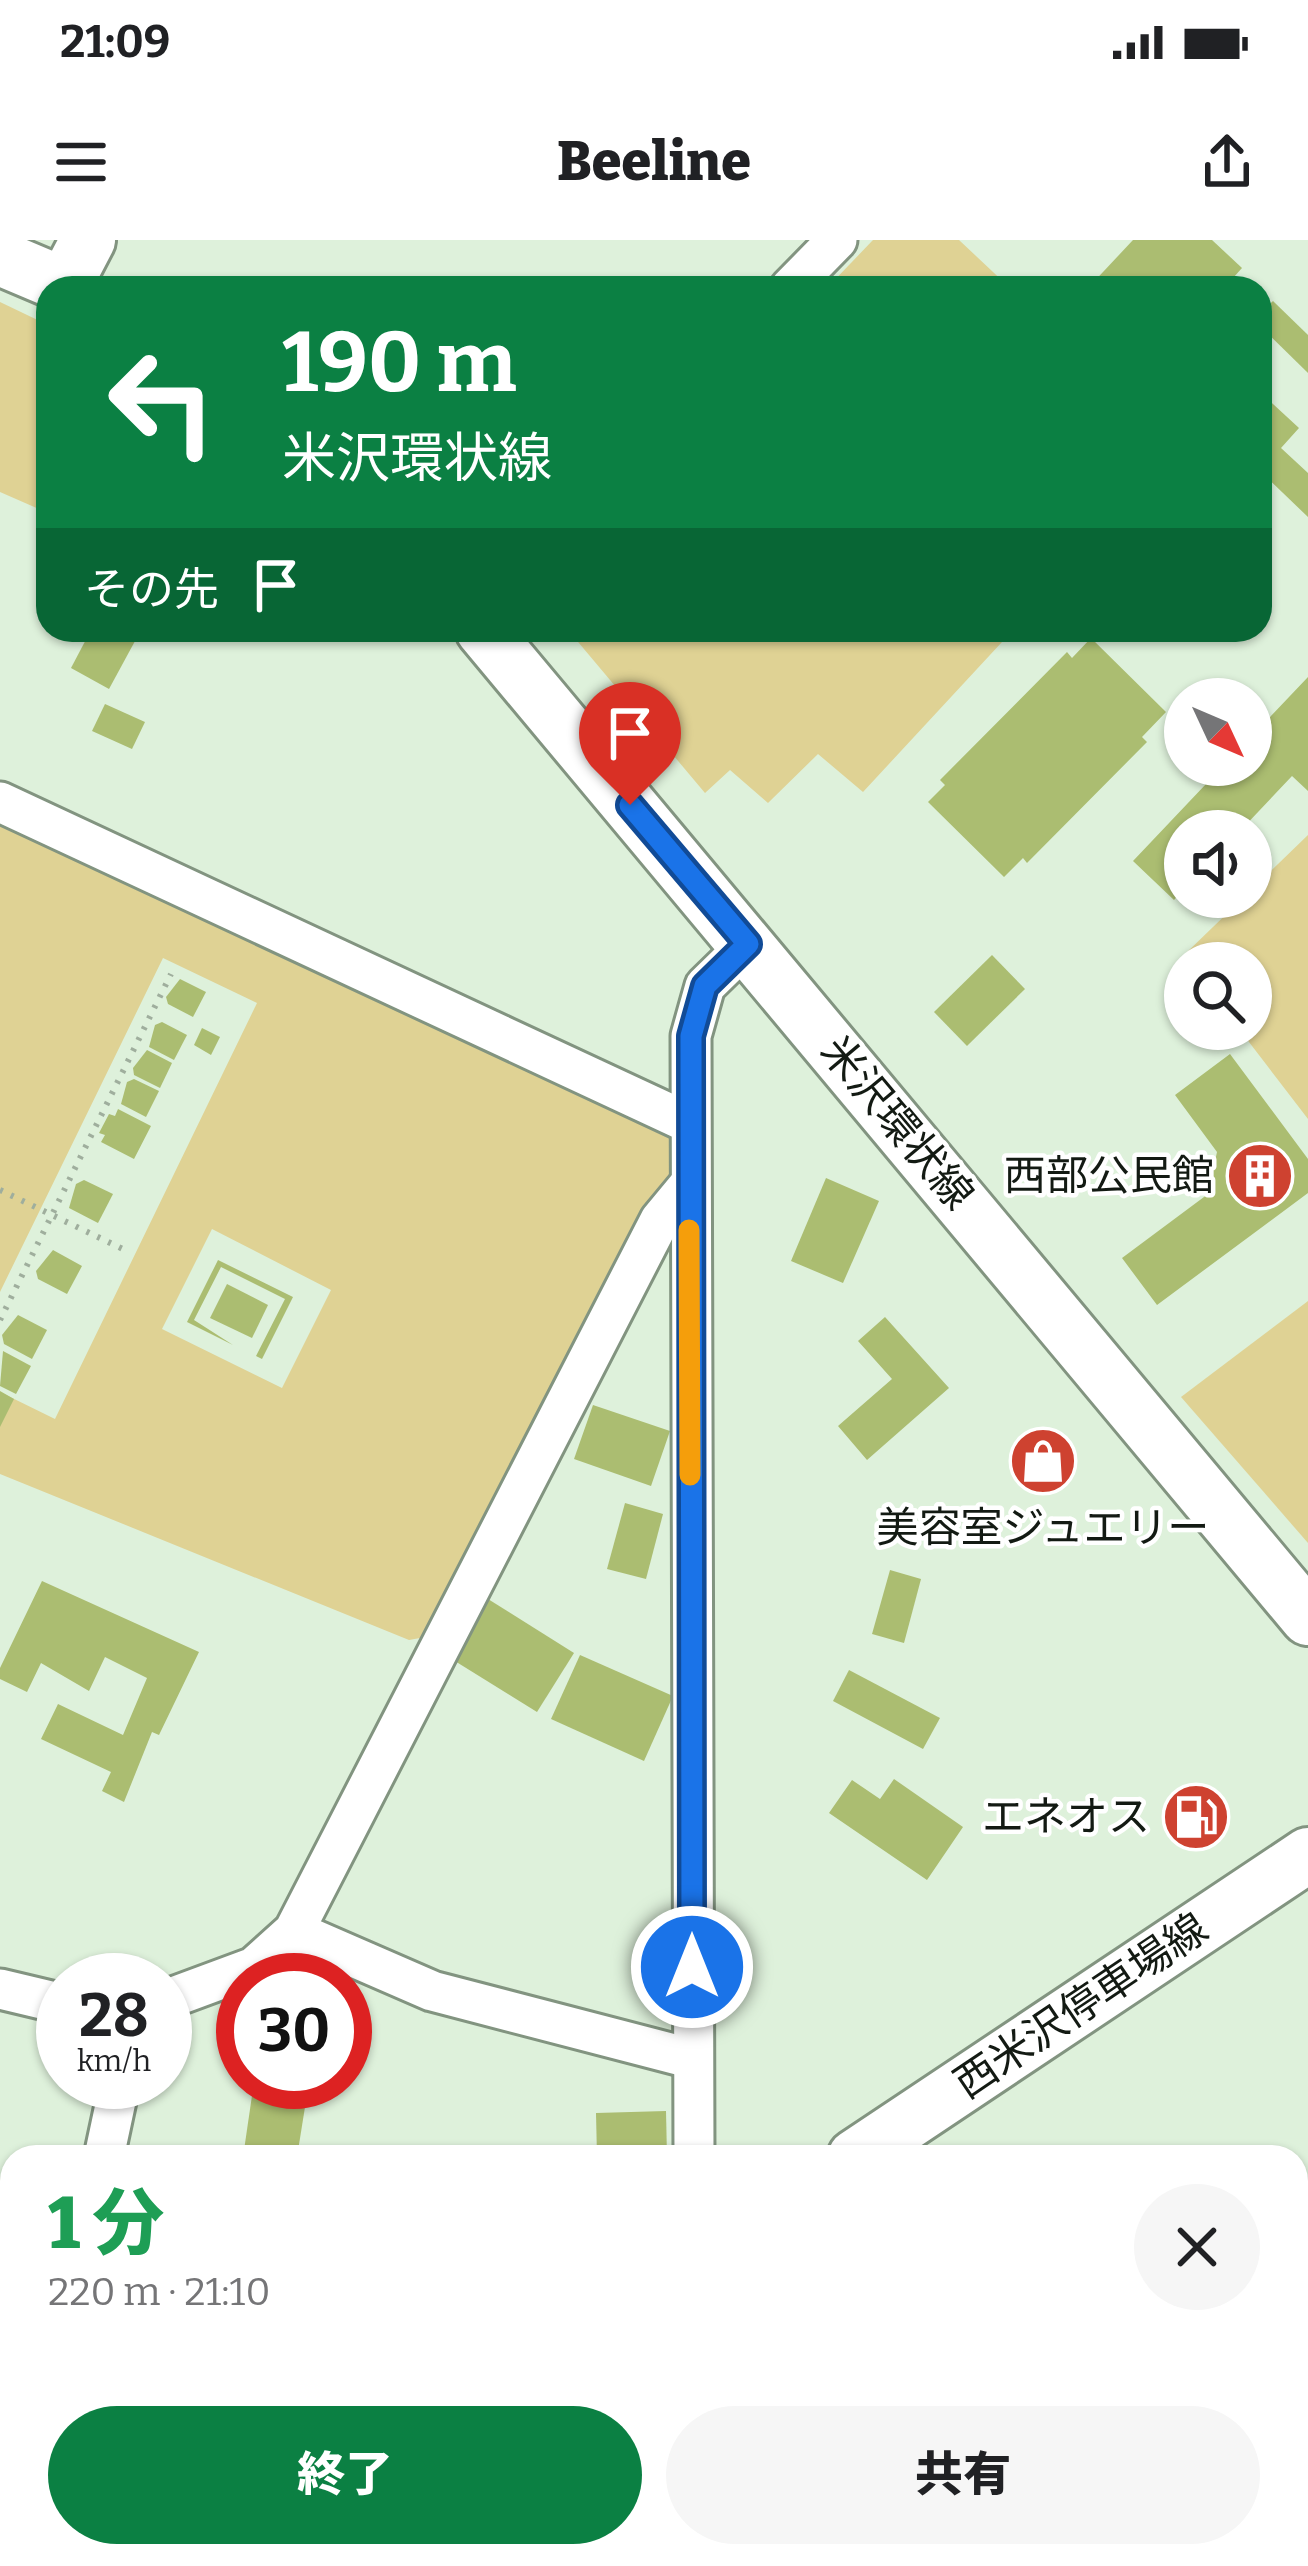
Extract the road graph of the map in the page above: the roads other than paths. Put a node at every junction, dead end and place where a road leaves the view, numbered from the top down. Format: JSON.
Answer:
{"nodes":[{"id":1,"x":837,"y":240,"type":"edge"},
{"id":2,"x":0,"y":258,"type":"edge"},
{"id":3,"x":75,"y":271,"type":"edge"},
{"id":4,"x":802,"y":276,"type":"edge"},
{"id":5,"x":493,"y":642,"type":"edge"},
{"id":6,"x":0,"y":802,"type":"edge"},
{"id":7,"x":748,"y":944,"type":"junction"},
{"id":8,"x":688,"y":1123,"type":"junction"},
{"id":9,"x":689,"y":1185,"type":"junction"},
{"id":10,"x":1306,"y":1613,"type":"edge"},
{"id":11,"x":1308,"y":1855,"type":"edge"},
{"id":12,"x":294,"y":1931,"type":"junction"},
{"id":13,"x":0,"y":1989,"type":"edge"},
{"id":14,"x":192,"y":1990,"type":"edge"},
{"id":15,"x":36,"y":1998,"type":"edge"},
{"id":16,"x":693,"y":2059,"type":"junction"},
{"id":17,"x":114,"y":2109,"type":"edge"},
{"id":18,"x":107,"y":2145,"type":"edge"},
{"id":19,"x":694,"y":2145,"type":"edge"},
{"id":20,"x":873,"y":2145,"type":"edge"}],
"edges":[{"from":1,"to":4,"type":"street"},
{"from":2,"to":3,"type":"main road"},
{"from":5,"to":7,"type":"main road","name":"米沢環状線"},
{"from":6,"to":8,"type":"street"},
{"from":7,"to":8,"type":"street"},
{"from":7,"to":10,"type":"main road","name":"米沢環状線"},
{"from":8,"to":9,"type":"street"},
{"from":9,"to":12,"type":"street"},
{"from":9,"to":16,"type":"street"},
{"from":11,"to":20,"type":"main road","name":"西米沢停車場線"},
{"from":12,"to":14,"type":"street"},
{"from":12,"to":16,"type":"street"},
{"from":13,"to":15,"type":"street"},
{"from":16,"to":19,"type":"street"},
{"from":17,"to":18,"type":"street"}]}
